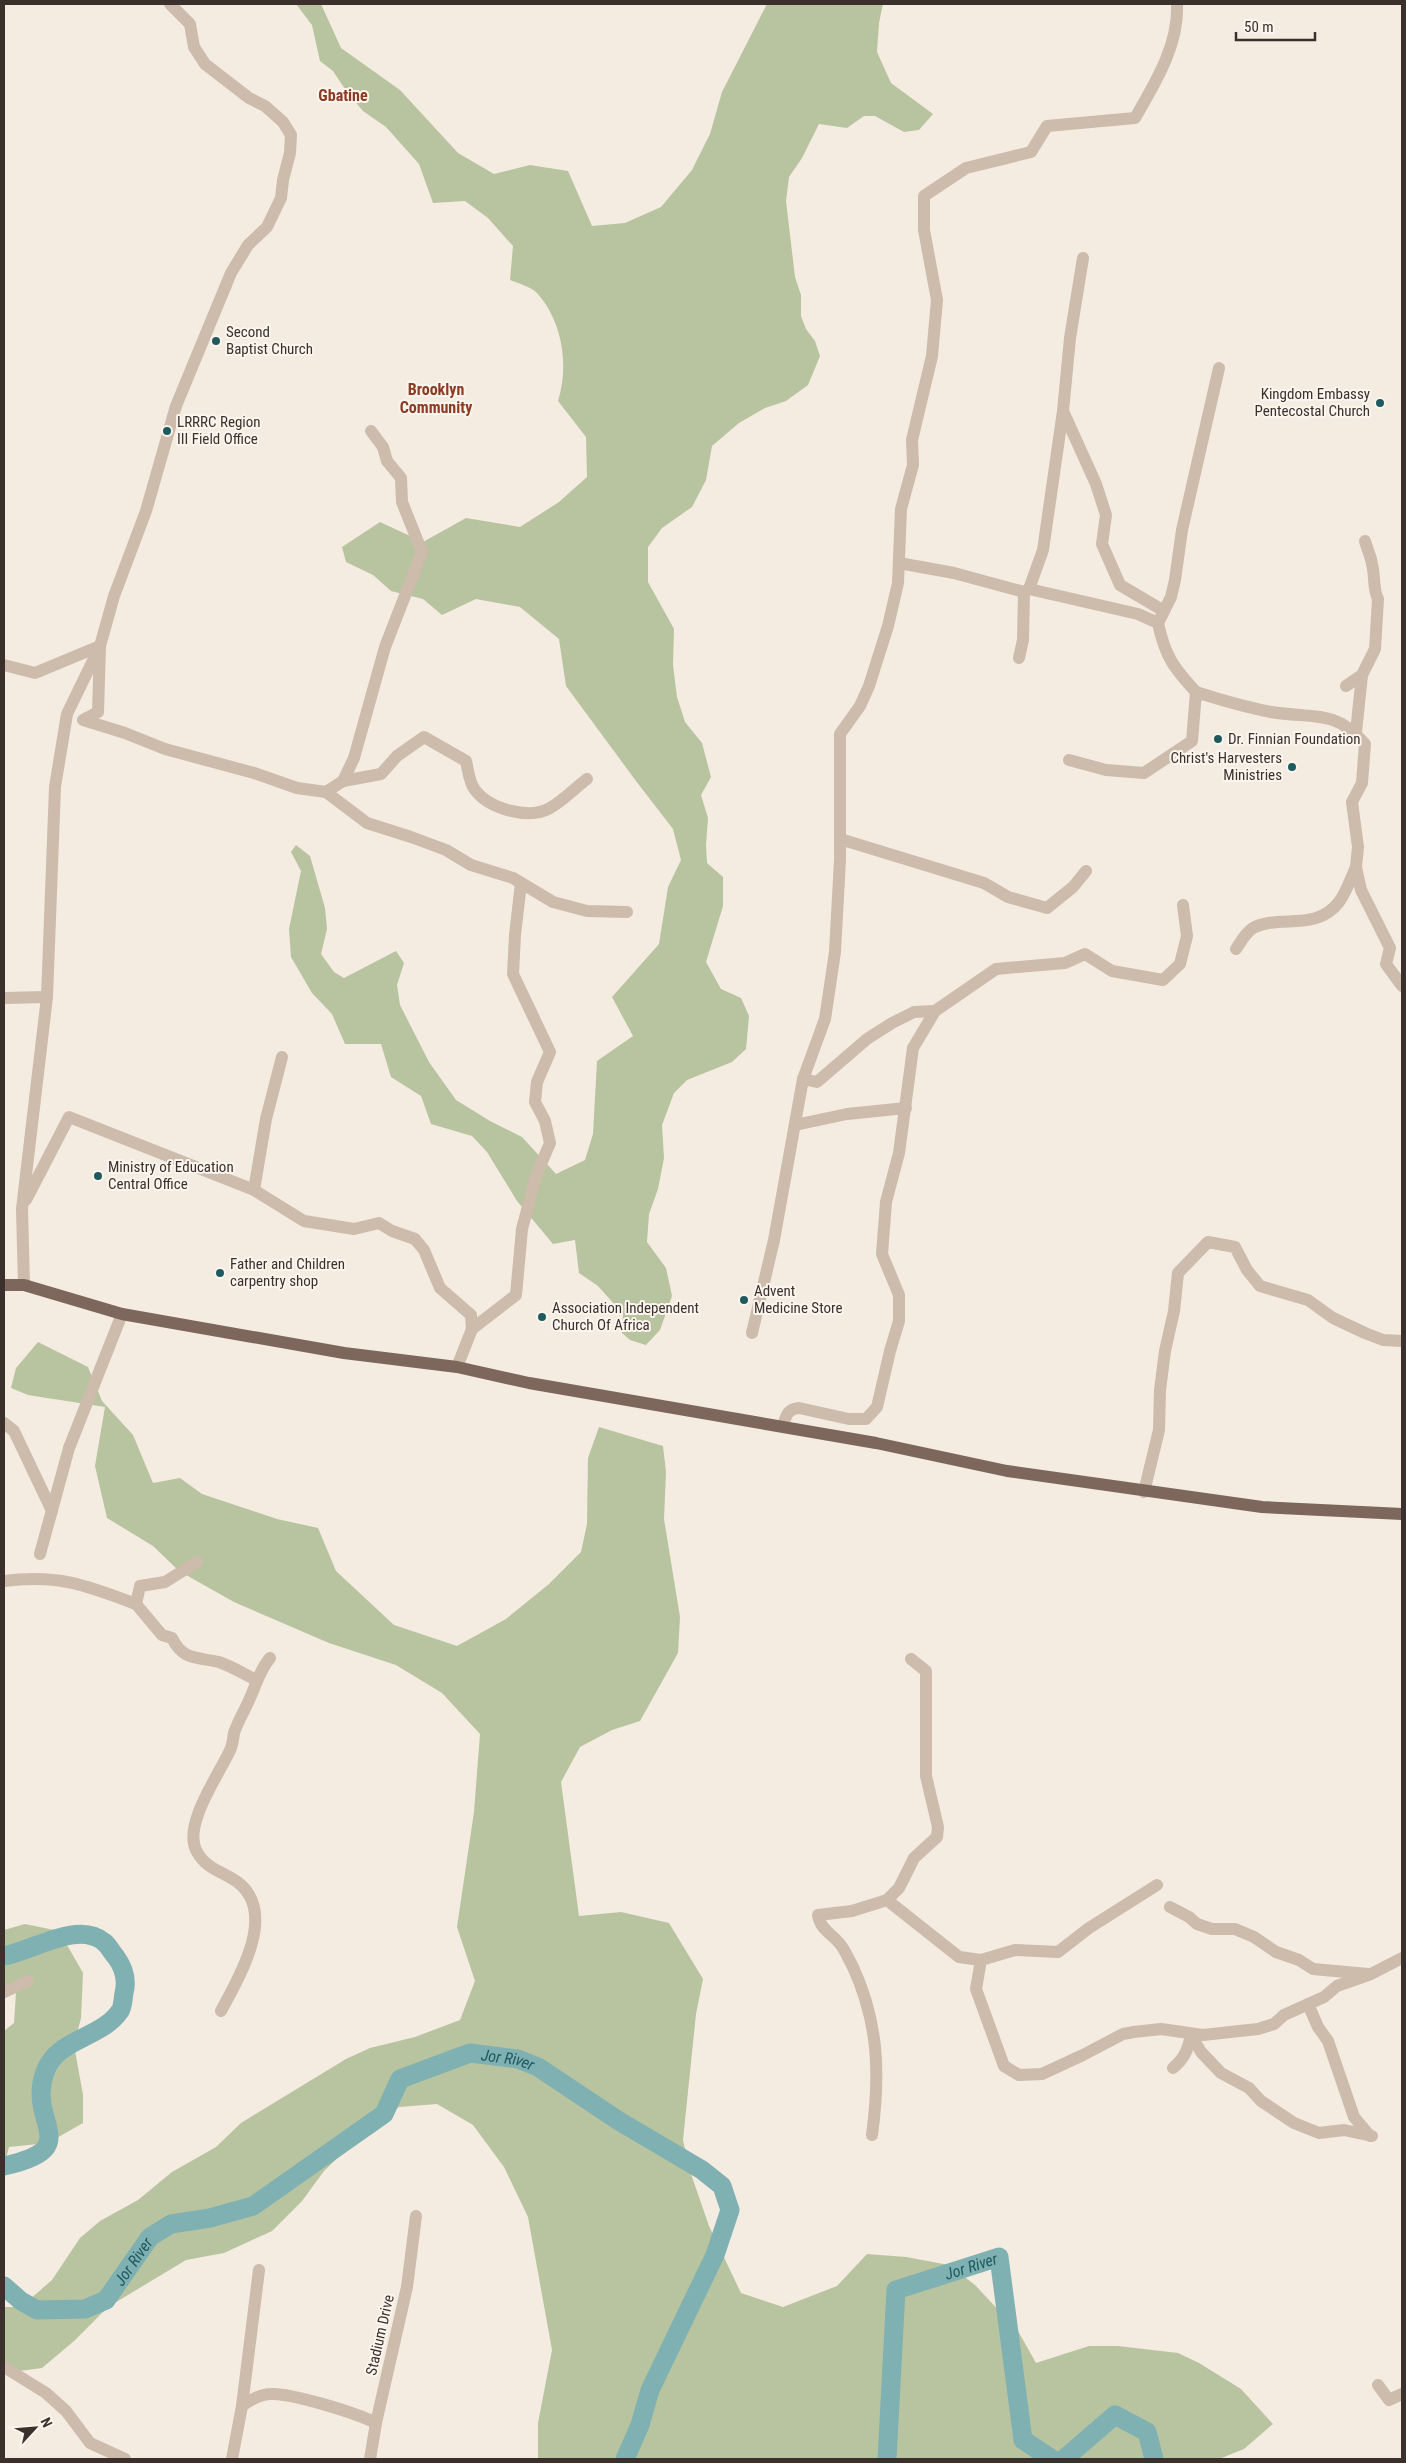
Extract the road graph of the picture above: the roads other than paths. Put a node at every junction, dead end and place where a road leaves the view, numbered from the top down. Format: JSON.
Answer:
{"nodes":[{"id":1,"x":170,"y":4,"type":"edge"},
{"id":2,"x":1177,"y":4,"type":"edge"},
{"id":3,"x":1083,"y":258,"type":"dead end"},
{"id":4,"x":1219,"y":368,"type":"dead end"},
{"id":5,"x":1063,"y":411,"type":"junction"},
{"id":6,"x":371,"y":431,"type":"dead end"},
{"id":7,"x":1365,"y":541,"type":"dead end"},
{"id":8,"x":899,"y":563,"type":"junction"},
{"id":9,"x":1027,"y":591,"type":"junction"},
{"id":10,"x":1161,"y":617,"type":"junction"},
{"id":11,"x":100,"y":646,"type":"junction"},
{"id":12,"x":1019,"y":658,"type":"dead end"},
{"id":13,"x":4,"y":666,"type":"edge"},
{"id":14,"x":1362,"y":675,"type":"junction"},
{"id":15,"x":1346,"y":686,"type":"dead end"},
{"id":16,"x":1196,"y":692,"type":"junction"},
{"id":17,"x":1356,"y":732,"type":"junction"},
{"id":18,"x":1069,"y":760,"type":"dead end"},
{"id":19,"x":587,"y":779,"type":"dead end"},
{"id":20,"x":343,"y":781,"type":"junction"},
{"id":21,"x":326,"y":792,"type":"junction"},
{"id":22,"x":840,"y":839,"type":"junction"},
{"id":23,"x":1356,"y":868,"type":"junction"},
{"id":24,"x":1086,"y":871,"type":"dead end"},
{"id":25,"x":521,"y":883,"type":"junction"},
{"id":26,"x":1182,"y":905,"type":"dead end"},
{"id":27,"x":627,"y":912,"type":"dead end"},
{"id":28,"x":1236,"y":949,"type":"dead end"},
{"id":29,"x":1402,"y":986,"type":"edge"},
{"id":30,"x":47,"y":997,"type":"junction"},
{"id":31,"x":4,"y":998,"type":"edge"},
{"id":32,"x":935,"y":1011,"type":"junction"},
{"id":33,"x":282,"y":1057,"type":"dead end"},
{"id":34,"x":803,"y":1079,"type":"junction"},
{"id":35,"x":906,"y":1108,"type":"junction"},
{"id":36,"x":795,"y":1125,"type":"junction"},
{"id":37,"x":254,"y":1190,"type":"junction"},
{"id":38,"x":22,"y":1208,"type":"junction"},
{"id":39,"x":24,"y":1284,"type":"junction"},
{"id":40,"x":4,"y":1285,"type":"edge"},
{"id":41,"x":122,"y":1314,"type":"junction"},
{"id":42,"x":472,"y":1329,"type":"junction"},
{"id":43,"x":752,"y":1333,"type":"dead end"},
{"id":44,"x":1402,"y":1342,"type":"edge"},
{"id":45,"x":457,"y":1368,"type":"junction"},
{"id":46,"x":4,"y":1423,"type":"edge"},
{"id":47,"x":783,"y":1426,"type":"junction"},
{"id":48,"x":1144,"y":1492,"type":"junction"},
{"id":49,"x":52,"y":1511,"type":"junction"},
{"id":50,"x":1402,"y":1514,"type":"edge"},
{"id":51,"x":40,"y":1554,"type":"dead end"},
{"id":52,"x":197,"y":1562,"type":"dead end"},
{"id":53,"x":4,"y":1581,"type":"edge"},
{"id":54,"x":136,"y":1604,"type":"junction"},
{"id":55,"x":270,"y":1658,"type":"dead end"},
{"id":56,"x":911,"y":1660,"type":"dead end"},
{"id":57,"x":256,"y":1680,"type":"junction"},
{"id":58,"x":1157,"y":1885,"type":"dead end"},
{"id":59,"x":887,"y":1900,"type":"junction"},
{"id":60,"x":1170,"y":1907,"type":"dead end"},
{"id":61,"x":1402,"y":1958,"type":"edge"},
{"id":62,"x":981,"y":1960,"type":"junction"},
{"id":63,"x":1371,"y":1974,"type":"junction"},
{"id":64,"x":28,"y":1981,"type":"dead end"},
{"id":65,"x":4,"y":1992,"type":"edge"},
{"id":66,"x":1308,"y":2004,"type":"junction"},
{"id":67,"x":221,"y":2011,"type":"dead end"},
{"id":68,"x":1191,"y":2035,"type":"junction"},
{"id":69,"x":1173,"y":2068,"type":"dead end"},
{"id":70,"x":872,"y":2135,"type":"dead end"},
{"id":71,"x":416,"y":2216,"type":"dead end"},
{"id":72,"x":259,"y":2270,"type":"dead end"},
{"id":73,"x":4,"y":2367,"type":"edge"},
{"id":74,"x":1378,"y":2385,"type":"dead end"},
{"id":75,"x":1402,"y":2394,"type":"edge"},
{"id":76,"x":242,"y":2406,"type":"junction"},
{"id":77,"x":376,"y":2423,"type":"junction"},
{"id":78,"x":126,"y":2459,"type":"edge"},
{"id":79,"x":232,"y":2459,"type":"edge"},
{"id":80,"x":370,"y":2459,"type":"edge"}],
"edges":[{"from":1,"to":11,"type":"street"},
{"from":2,"to":8,"type":"street"},
{"from":3,"to":5,"type":"street"},
{"from":4,"to":10,"type":"street"},
{"from":5,"to":9,"type":"street"},
{"from":5,"to":10,"type":"street"},
{"from":6,"to":20,"type":"street"},
{"from":7,"to":14,"type":"street"},
{"from":8,"to":9,"type":"street"},
{"from":8,"to":22,"type":"street"},
{"from":9,"to":10,"type":"street"},
{"from":9,"to":12,"type":"street"},
{"from":10,"to":16,"type":"street"},
{"from":11,"to":13,"type":"street"},
{"from":11,"to":21,"type":"street"},
{"from":11,"to":30,"type":"street"},
{"from":14,"to":15,"type":"street"},
{"from":14,"to":17,"type":"street"},
{"from":16,"to":17,"type":"street"},
{"from":16,"to":18,"type":"street"},
{"from":17,"to":23,"type":"street"},
{"from":19,"to":20,"type":"street"},
{"from":20,"to":21,"type":"street"},
{"from":21,"to":25,"type":"street"},
{"from":22,"to":24,"type":"street"},
{"from":22,"to":34,"type":"street"},
{"from":23,"to":28,"type":"street"},
{"from":23,"to":29,"type":"street"},
{"from":25,"to":27,"type":"street"},
{"from":25,"to":42,"type":"street"},
{"from":26,"to":32,"type":"street"},
{"from":30,"to":31,"type":"street"},
{"from":30,"to":38,"type":"street"},
{"from":32,"to":34,"type":"street"},
{"from":32,"to":35,"type":"street"},
{"from":33,"to":37,"type":"street"},
{"from":34,"to":36,"type":"street"},
{"from":35,"to":36,"type":"street"},
{"from":35,"to":47,"type":"street"},
{"from":36,"to":43,"type":"street"},
{"from":37,"to":38,"type":"street"},
{"from":37,"to":42,"type":"street"},
{"from":38,"to":39,"type":"street"},
{"from":39,"to":40,"type":"main road"},
{"from":39,"to":41,"type":"main road"},
{"from":41,"to":45,"type":"main road"},
{"from":41,"to":49,"type":"street"},
{"from":42,"to":45,"type":"street"},
{"from":44,"to":48,"type":"street"},
{"from":45,"to":47,"type":"main road"},
{"from":46,"to":49,"type":"street"},
{"from":47,"to":48,"type":"main road"},
{"from":48,"to":50,"type":"main road"},
{"from":49,"to":51,"type":"street"},
{"from":52,"to":54,"type":"street"},
{"from":53,"to":54,"type":"street"},
{"from":54,"to":57,"type":"street"},
{"from":55,"to":57,"type":"street"},
{"from":56,"to":59,"type":"street"},
{"from":57,"to":67,"type":"street"},
{"from":58,"to":62,"type":"street"},
{"from":59,"to":62,"type":"street"},
{"from":59,"to":70,"type":"street"},
{"from":60,"to":63,"type":"street"},
{"from":61,"to":63,"type":"street"},
{"from":62,"to":68,"type":"street"},
{"from":63,"to":66,"type":"street"},
{"from":64,"to":65,"type":"street"},
{"from":66,"to":68,"type":"street"},
{"from":66,"to":68,"type":"street"},
{"from":68,"to":69,"type":"street"},
{"from":71,"to":77,"type":"street","name":"Stadium Drive"},
{"from":72,"to":76,"type":"street"},
{"from":73,"to":78,"type":"street"},
{"from":74,"to":75,"type":"street"},
{"from":76,"to":77,"type":"street"},
{"from":76,"to":79,"type":"street"},
{"from":77,"to":80,"type":"street","name":"Stadium Drive"}]}
